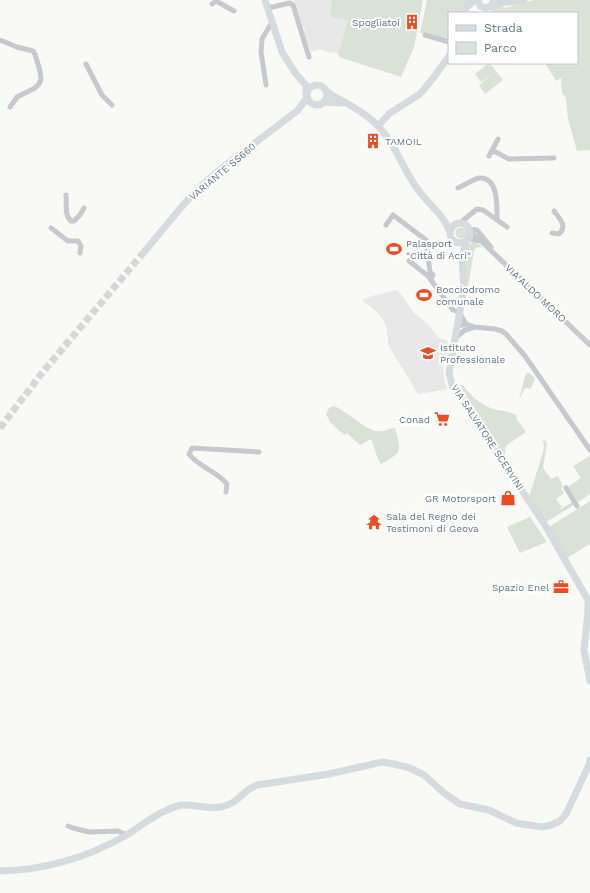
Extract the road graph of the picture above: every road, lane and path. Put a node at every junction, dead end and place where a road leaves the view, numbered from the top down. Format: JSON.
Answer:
{"nodes":[{"id":1,"x":265,"y":0,"type":"edge"},
{"id":2,"x":524,"y":0,"type":"edge"},
{"id":3,"x":502,"y":1,"type":"edge"},
{"id":4,"x":282,"y":2,"type":"edge"},
{"id":5,"x":212,"y":4,"type":"dead end"},
{"id":6,"x":485,"y":5,"type":"edge"},
{"id":7,"x":268,"y":8,"type":"junction"},
{"id":8,"x":234,"y":11,"type":"dead end"},
{"id":9,"x":465,"y":11,"type":"edge"},
{"id":10,"x":272,"y":22,"type":"junction"},
{"id":11,"x":425,"y":35,"type":"dead end"},
{"id":12,"x":0,"y":40,"type":"edge"},
{"id":13,"x":448,"y":42,"type":"edge"},
{"id":14,"x":309,"y":57,"type":"dead end"},
{"id":15,"x":448,"y":57,"type":"edge"},
{"id":16,"x":86,"y":64,"type":"dead end"},
{"id":17,"x":302,"y":80,"type":"junction"},
{"id":18,"x":266,"y":85,"type":"dead end"},
{"id":19,"x":313,"y":85,"type":"junction"},
{"id":20,"x":327,"y":92,"type":"junction"},
{"id":21,"x":307,"y":97,"type":"junction"},
{"id":22,"x":324,"y":102,"type":"junction"},
{"id":23,"x":347,"y":104,"type":"junction"},
{"id":24,"x":112,"y":105,"type":"dead end"},
{"id":25,"x":314,"y":105,"type":"junction"},
{"id":26,"x":10,"y":107,"type":"dead end"},
{"id":27,"x":297,"y":111,"type":"junction"},
{"id":28,"x":378,"y":126,"type":"junction"},
{"id":29,"x":498,"y":139,"type":"dead end"},
{"id":30,"x":492,"y":150,"type":"junction"},
{"id":31,"x":489,"y":156,"type":"dead end"},
{"id":32,"x":554,"y":158,"type":"dead end"},
{"id":33,"x":458,"y":188,"type":"dead end"},
{"id":34,"x":66,"y":195,"type":"dead end"},
{"id":35,"x":84,"y":208,"type":"dead end"},
{"id":36,"x":554,"y":211,"type":"dead end"},
{"id":37,"x":468,"y":216,"type":"junction"},
{"id":38,"x":443,"y":217,"type":"junction"},
{"id":39,"x":497,"y":220,"type":"junction"},
{"id":40,"x":458,"y":224,"type":"junction"},
{"id":41,"x":386,"y":225,"type":"dead end"},
{"id":42,"x":507,"y":227,"type":"dead end"},
{"id":43,"x":51,"y":228,"type":"dead end"},
{"id":44,"x":450,"y":232,"type":"junction"},
{"id":45,"x":552,"y":233,"type":"dead end"},
{"id":46,"x":468,"y":234,"type":"junction"},
{"id":47,"x":455,"y":242,"type":"junction"},
{"id":48,"x":144,"y":252,"type":"tunnel mouth"},
{"id":49,"x":80,"y":254,"type":"dead end"},
{"id":50,"x":462,"y":259,"type":"junction"},
{"id":51,"x":501,"y":260,"type":"junction"},
{"id":52,"x":409,"y":261,"type":"dead end"},
{"id":53,"x":431,"y":279,"type":"junction"},
{"id":54,"x":459,"y":312,"type":"junction"},
{"id":55,"x":466,"y":324,"type":"junction"},
{"id":56,"x":457,"y":326,"type":"junction"},
{"id":57,"x":475,"y":327,"type":"junction"},
{"id":58,"x":465,"y":330,"type":"junction"},
{"id":59,"x":455,"y":338,"type":"junction"},
{"id":60,"x":590,"y":345,"type":"edge"},
{"id":61,"x":590,"y":450,"type":"edge"},
{"id":62,"x":259,"y":452,"type":"dead end"},
{"id":63,"x":566,"y":488,"type":"dead end"},
{"id":64,"x":226,"y":492,"type":"dead end"},
{"id":65,"x":577,"y":506,"type":"dead end"},
{"id":66,"x":589,"y":602,"type":"edge"},
{"id":67,"x":590,"y":681,"type":"edge"},
{"id":68,"x":590,"y":760,"type":"edge"},
{"id":69,"x":68,"y":826,"type":"dead end"},
{"id":70,"x":127,"y":835,"type":"junction"},
{"id":71,"x":0,"y":872,"type":"edge"}],
"edges":[{"from":1,"to":7,"type":"main road"},
{"from":2,"to":3,"type":"main road"},
{"from":3,"to":6,"type":"main road"},
{"from":4,"to":7,"type":"street"},
{"from":4,"to":14,"type":"street"},
{"from":5,"to":8,"type":"street"},
{"from":6,"to":9,"type":"main road"},
{"from":7,"to":10,"type":"main road"},
{"from":10,"to":17,"type":"main road"},
{"from":10,"to":18,"type":"street"},
{"from":11,"to":13,"type":"street"},
{"from":12,"to":26,"type":"street"},
{"from":15,"to":28,"type":"main road"},
{"from":16,"to":24,"type":"street"},
{"from":17,"to":19,"type":"main road"},
{"from":17,"to":21,"type":"main road"},
{"from":19,"to":20,"type":"main road"},
{"from":19,"to":21,"type":"main road"},
{"from":20,"to":22,"type":"main road"},
{"from":20,"to":23,"type":"main road"},
{"from":21,"to":25,"type":"main road"},
{"from":21,"to":27,"type":"main road","name":"VARIANTE SS660"},
{"from":22,"to":23,"type":"main road"},
{"from":22,"to":25,"type":"main road"},
{"from":23,"to":28,"type":"main road"},
{"from":25,"to":27,"type":"main road"},
{"from":27,"to":48,"type":"main road","name":"VARIANTE SS660"},
{"from":28,"to":38,"type":"main road"},
{"from":29,"to":30,"type":"street"},
{"from":30,"to":31,"type":"street"},
{"from":30,"to":32,"type":"street"},
{"from":33,"to":39,"type":"street"},
{"from":34,"to":35,"type":"street"},
{"from":36,"to":45,"type":"street"},
{"from":37,"to":39,"type":"street"},
{"from":37,"to":40,"type":"street"},
{"from":37,"to":46,"type":"street"},
{"from":38,"to":40,"type":"main road"},
{"from":38,"to":44,"type":"main road"},
{"from":39,"to":42,"type":"street"},
{"from":40,"to":44,"type":"main road"},
{"from":40,"to":46,"type":"main road"},
{"from":41,"to":53,"type":"street"},
{"from":43,"to":49,"type":"street"},
{"from":44,"to":47,"type":"main road"},
{"from":46,"to":47,"type":"main road"},
{"from":46,"to":50,"type":"main road"},
{"from":46,"to":51,"type":"street","name":"VIA ALDO MORO"},
{"from":46,"to":51,"type":"street"},
{"from":47,"to":50,"type":"main road"},
{"from":50,"to":54,"type":"main road","name":"VIA SALVATORE SCERVINI"},
{"from":51,"to":60,"type":"street","name":"VIA ALDO MORO"},
{"from":52,"to":53,"type":"street"},
{"from":53,"to":54,"type":"street"},
{"from":54,"to":55,"type":"street"},
{"from":54,"to":56,"type":"main road","name":"VIA SALVATORE SCERVINI"},
{"from":55,"to":56,"type":"street"},
{"from":55,"to":57,"type":"street"},
{"from":56,"to":58,"type":"street"},
{"from":56,"to":59,"type":"main road","name":"VIA SALVATORE SCERVINI"},
{"from":57,"to":58,"type":"street"},
{"from":57,"to":61,"type":"street"},
{"from":58,"to":59,"type":"street"},
{"from":59,"to":66,"type":"main road","name":"VIA SALVATORE SCERVINI"},
{"from":62,"to":64,"type":"street"},
{"from":63,"to":65,"type":"street"},
{"from":66,"to":67,"type":"main road"},
{"from":68,"to":70,"type":"main road"},
{"from":69,"to":70,"type":"street"},
{"from":70,"to":71,"type":"main road"}]}
